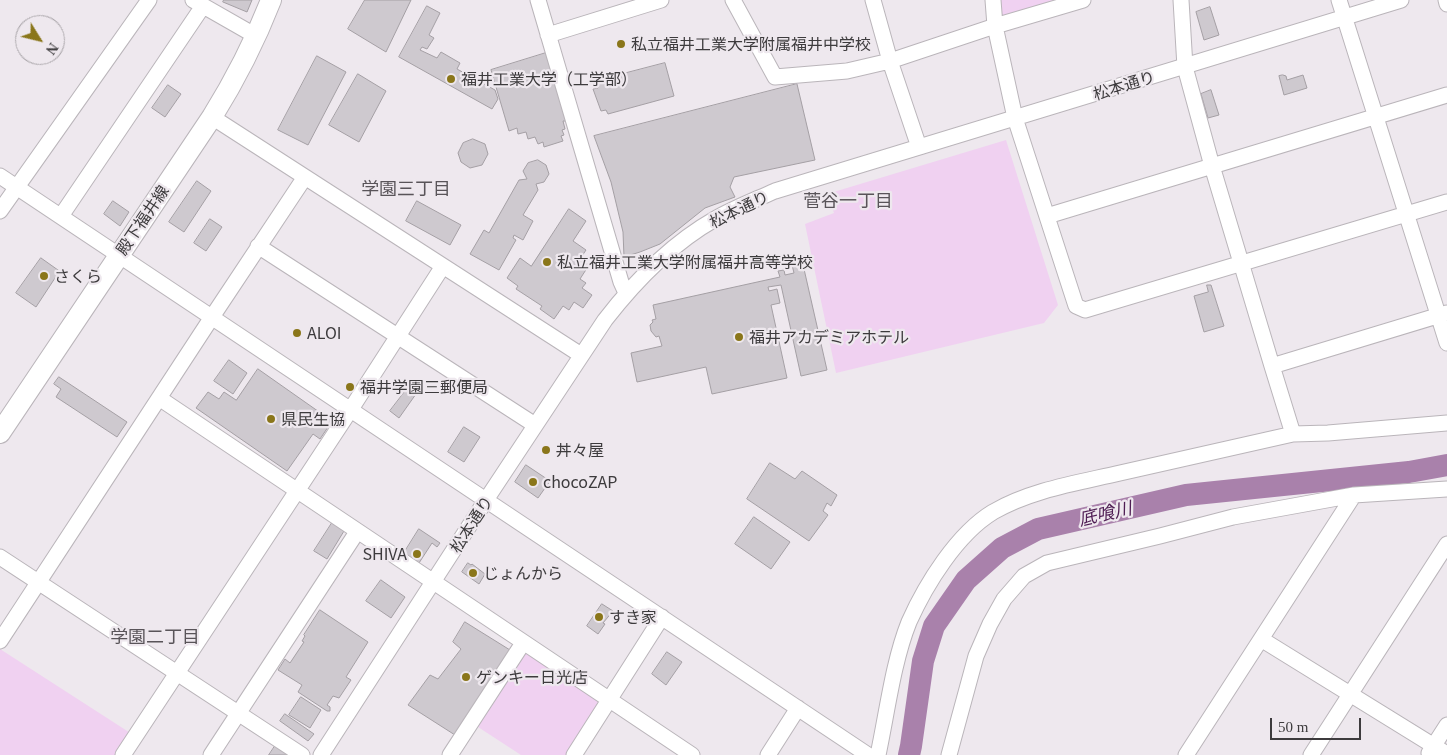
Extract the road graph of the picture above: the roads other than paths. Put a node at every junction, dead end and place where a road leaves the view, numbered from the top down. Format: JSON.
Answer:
{"nodes":[{"id":1,"x":149,"y":0,"type":"edge"},
{"id":2,"x":271,"y":0,"type":"edge"},
{"id":3,"x":538,"y":0,"type":"edge"},
{"id":4,"x":661,"y":0,"type":"edge"},
{"id":5,"x":733,"y":0,"type":"edge"},
{"id":6,"x":873,"y":0,"type":"edge"},
{"id":7,"x":993,"y":0,"type":"edge"},
{"id":8,"x":1082,"y":0,"type":"edge"},
{"id":9,"x":1181,"y":0,"type":"edge"},
{"id":10,"x":1340,"y":0,"type":"edge"},
{"id":11,"x":1401,"y":0,"type":"edge"},
{"id":12,"x":198,"y":3,"type":"edge"},
{"id":13,"x":617,"y":6,"type":"edge"},
{"id":14,"x":1344,"y":17,"type":"junction"},
{"id":15,"x":995,"y":26,"type":"junction"},
{"id":16,"x":548,"y":35,"type":"junction"},
{"id":17,"x":256,"y":36,"type":"junction"},
{"id":18,"x":890,"y":61,"type":"junction"},
{"id":19,"x":1184,"y":67,"type":"junction"},
{"id":20,"x":1447,"y":95,"type":"edge"},
{"id":21,"x":1376,"y":116,"type":"junction"},
{"id":22,"x":212,"y":117,"type":"junction"},
{"id":23,"x":1015,"y":118,"type":"junction"},
{"id":24,"x":919,"y":147,"type":"junction"},
{"id":25,"x":1212,"y":166,"type":"junction"},
{"id":26,"x":0,"y":176,"type":"edge"},
{"id":27,"x":305,"y":177,"type":"junction"},
{"id":28,"x":16,"y":186,"type":"junction"},
{"id":29,"x":1447,"y":202,"type":"edge"},
{"id":30,"x":0,"y":211,"type":"edge"},
{"id":31,"x":1407,"y":214,"type":"junction"},
{"id":32,"x":61,"y":216,"type":"junction"},
{"id":33,"x":1047,"y":216,"type":"junction"},
{"id":34,"x":258,"y":246,"type":"junction"},
{"id":35,"x":118,"y":255,"type":"junction"},
{"id":36,"x":1242,"y":263,"type":"junction"},
{"id":37,"x":442,"y":266,"type":"junction"},
{"id":38,"x":626,"y":293,"type":"junction"},
{"id":39,"x":1443,"y":315,"type":"edge"},
{"id":40,"x":212,"y":317,"type":"junction"},
{"id":41,"x":397,"y":337,"type":"junction"},
{"id":42,"x":1447,"y":343,"type":"edge"},
{"id":43,"x":581,"y":355,"type":"junction"},
{"id":44,"x":1272,"y":366,"type":"junction"},
{"id":45,"x":158,"y":398,"type":"junction"},
{"id":46,"x":351,"y":409,"type":"junction"},
{"id":47,"x":1447,"y":423,"type":"edge"},
{"id":48,"x":535,"y":425,"type":"junction"},
{"id":49,"x":0,"y":433,"type":"edge"},
{"id":50,"x":1294,"y":434,"type":"junction"},
{"id":51,"x":1447,"y":488,"type":"edge"},
{"id":52,"x":296,"y":491,"type":"junction"},
{"id":53,"x":1354,"y":495,"type":"junction"},
{"id":54,"x":486,"y":500,"type":"junction"},
{"id":55,"x":357,"y":532,"type":"junction"},
{"id":56,"x":1447,"y":544,"type":"edge"},
{"id":57,"x":0,"y":557,"type":"edge"},
{"id":58,"x":38,"y":582,"type":"junction"},
{"id":59,"x":433,"y":583,"type":"junction"},
{"id":60,"x":662,"y":618,"type":"junction"},
{"id":61,"x":1261,"y":639,"type":"junction"},
{"id":62,"x":0,"y":641,"type":"edge"},
{"id":63,"x":523,"y":643,"type":"junction"},
{"id":64,"x":176,"y":674,"type":"junction"},
{"id":65,"x":1350,"y":694,"type":"junction"},
{"id":66,"x":609,"y":700,"type":"junction"},
{"id":67,"x":798,"y":708,"type":"junction"},
{"id":68,"x":238,"y":714,"type":"junction"},
{"id":69,"x":1447,"y":725,"type":"edge"},
{"id":70,"x":676,"y":751,"type":"edge"},
{"id":71,"x":1431,"y":751,"type":"edge"},
{"id":72,"x":1447,"y":754,"type":"edge"},
{"id":73,"x":123,"y":755,"type":"edge"},
{"id":74,"x":211,"y":755,"type":"edge"},
{"id":75,"x":302,"y":755,"type":"edge"},
{"id":76,"x":321,"y":755,"type":"edge"},
{"id":77,"x":450,"y":755,"type":"edge"},
{"id":78,"x":574,"y":755,"type":"edge"},
{"id":79,"x":692,"y":755,"type":"edge"},
{"id":80,"x":768,"y":755,"type":"edge"},
{"id":81,"x":868,"y":755,"type":"edge"},
{"id":82,"x":878,"y":755,"type":"edge"},
{"id":83,"x":949,"y":755,"type":"edge"},
{"id":84,"x":1186,"y":755,"type":"edge"},
{"id":85,"x":1311,"y":755,"type":"edge"}],
"edges":[{"from":1,"to":28,"type":"street"},
{"from":2,"to":17,"type":"main road","name":"殿下福井線"},
{"from":3,"to":16,"type":"street"},
{"from":4,"to":13,"type":"street"},
{"from":5,"to":18,"type":"street"},
{"from":6,"to":18,"type":"street"},
{"from":7,"to":15,"type":"street"},
{"from":8,"to":15,"type":"street"},
{"from":9,"to":19,"type":"street"},
{"from":10,"to":14,"type":"street"},
{"from":11,"to":14,"type":"street","name":"松本通り"},
{"from":12,"to":17,"type":"street"},
{"from":12,"to":32,"type":"street"},
{"from":13,"to":16,"type":"street"},
{"from":14,"to":19,"type":"street","name":"松本通り"},
{"from":14,"to":21,"type":"street"},
{"from":15,"to":18,"type":"street"},
{"from":15,"to":23,"type":"street"},
{"from":16,"to":38,"type":"street"},
{"from":17,"to":22,"type":"main road","name":"殿下福井線"},
{"from":18,"to":24,"type":"street"},
{"from":19,"to":23,"type":"street","name":"松本通り"},
{"from":19,"to":25,"type":"street"},
{"from":20,"to":21,"type":"street"},
{"from":21,"to":25,"type":"street"},
{"from":21,"to":31,"type":"street"},
{"from":22,"to":27,"type":"street"},
{"from":22,"to":35,"type":"main road","name":"殿下福井線"},
{"from":23,"to":24,"type":"street","name":"松本通り"},
{"from":23,"to":33,"type":"street"},
{"from":24,"to":38,"type":"street","name":"松本通り"},
{"from":25,"to":33,"type":"street"},
{"from":25,"to":36,"type":"street"},
{"from":26,"to":28,"type":"street"},
{"from":27,"to":34,"type":"street"},
{"from":27,"to":37,"type":"street"},
{"from":28,"to":30,"type":"street"},
{"from":28,"to":32,"type":"street"},
{"from":29,"to":31,"type":"street"},
{"from":31,"to":36,"type":"street"},
{"from":31,"to":39,"type":"street"},
{"from":32,"to":35,"type":"street"},
{"from":33,"to":36,"type":"street"},
{"from":34,"to":40,"type":"street"},
{"from":34,"to":41,"type":"street"},
{"from":35,"to":40,"type":"street"},
{"from":35,"to":49,"type":"main road","name":"殿下福井線"},
{"from":36,"to":44,"type":"street"},
{"from":37,"to":41,"type":"street"},
{"from":37,"to":43,"type":"street"},
{"from":38,"to":43,"type":"street","name":"松本通り"},
{"from":39,"to":42,"type":"street"},
{"from":39,"to":44,"type":"street"},
{"from":40,"to":45,"type":"street"},
{"from":40,"to":46,"type":"street"},
{"from":41,"to":46,"type":"street"},
{"from":41,"to":48,"type":"street"},
{"from":43,"to":48,"type":"street","name":"松本通り"},
{"from":44,"to":50,"type":"street"},
{"from":45,"to":52,"type":"street"},
{"from":45,"to":58,"type":"street"},
{"from":46,"to":52,"type":"street"},
{"from":46,"to":54,"type":"street"},
{"from":47,"to":50,"type":"street"},
{"from":48,"to":54,"type":"street","name":"松本通り"},
{"from":50,"to":82,"type":"street"},
{"from":51,"to":53,"type":"street"},
{"from":52,"to":55,"type":"street"},
{"from":52,"to":64,"type":"street"},
{"from":53,"to":61,"type":"street"},
{"from":53,"to":83,"type":"street"},
{"from":54,"to":59,"type":"street","name":"松本通り"},
{"from":54,"to":60,"type":"street"},
{"from":55,"to":59,"type":"street"},
{"from":55,"to":68,"type":"street"},
{"from":56,"to":65,"type":"street"},
{"from":57,"to":58,"type":"street"},
{"from":58,"to":62,"type":"street"},
{"from":58,"to":64,"type":"street"},
{"from":59,"to":63,"type":"street"},
{"from":59,"to":76,"type":"street","name":"松本通り"},
{"from":60,"to":66,"type":"street"},
{"from":60,"to":67,"type":"street"},
{"from":61,"to":65,"type":"street"},
{"from":61,"to":84,"type":"street"},
{"from":63,"to":66,"type":"street"},
{"from":63,"to":77,"type":"street"},
{"from":64,"to":68,"type":"street"},
{"from":64,"to":73,"type":"street"},
{"from":65,"to":71,"type":"street"},
{"from":65,"to":85,"type":"street"},
{"from":66,"to":70,"type":"street"},
{"from":66,"to":78,"type":"street"},
{"from":67,"to":80,"type":"street"},
{"from":67,"to":81,"type":"street"},
{"from":68,"to":74,"type":"street"},
{"from":68,"to":75,"type":"street"},
{"from":69,"to":71,"type":"street"},
{"from":70,"to":79,"type":"street"},
{"from":71,"to":72,"type":"street"}]}
